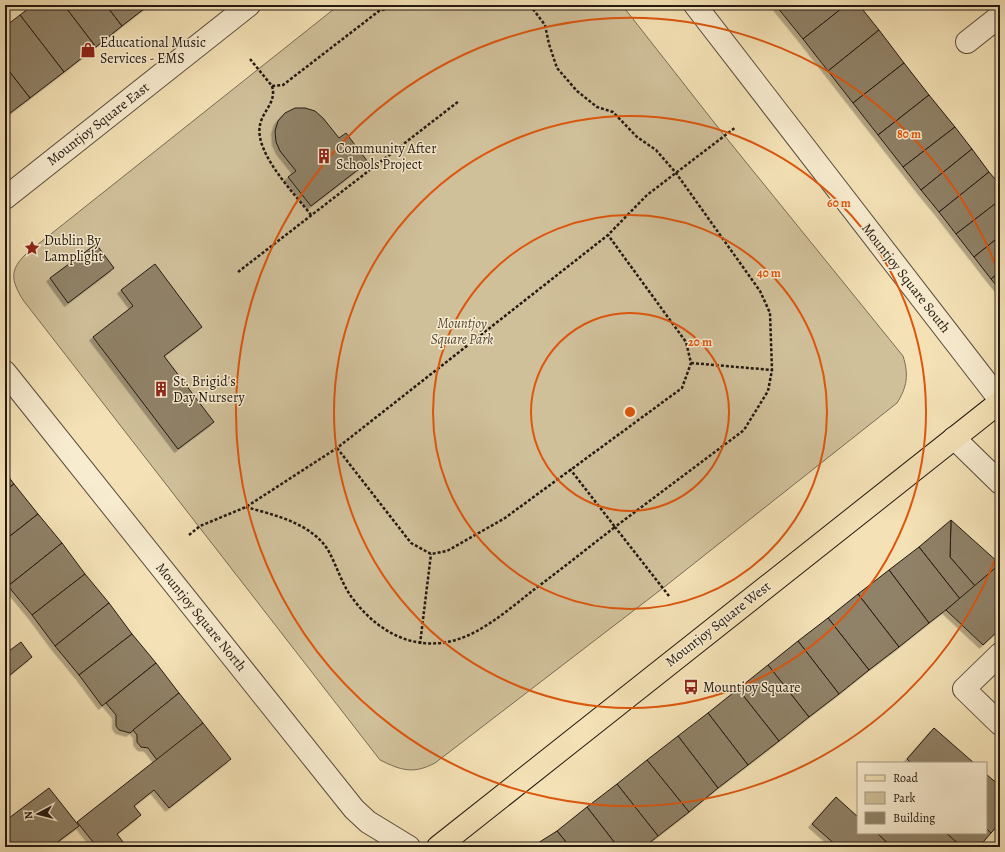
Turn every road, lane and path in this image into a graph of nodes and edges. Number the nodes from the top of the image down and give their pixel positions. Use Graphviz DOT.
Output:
graph roads {
  1 [pos="249,5"];
  2 [pos="399,5"];
  3 [pos="418,5"];
  4 [pos="431,5"];
  5 [pos="530,5"];
  6 [pos="694,5"];
  7 [pos="1000,16"];
  8 [pos="968,42"];
  9 [pos="250,59"];
  10 [pos="272,86"];
  11 [pos="459,101"];
  12 [pos="736,127"];
  13 [pos="676,173"];
  14 [pos="5,198"];
  15 [pos="311,215"];
  16 [pos="608,235"];
  17 [pos="238,272"];
  18 [pos="691,363"];
  19 [pos="772,370"];
  20 [pos="5,372"];
  21 [pos="1000,401"];
  22 [pos="954,438"];
  23 [pos="337,448"];
  24 [pos="570,469"];
  25 [pos="1000,483"];
  26 [pos="246,507"];
  27 [pos="615,527"];
  28 [pos="189,535"];
  29 [pos="431,554"];
  30 [pos="669,596"];
  31 [pos="420,644"];
  32 [pos="1000,654"];
  33 [pos="1000,724"];
  34 [pos="409,847"];
  35 [pos="438,847"];
  1 -- 14 [label="street, Mountjoy Square East"];
  2 -- 10 [label="path"];
  3 -- 4 [label="path"];
  5 -- 13 [label="path"];
  6 -- 21 [label="street, Mountjoy Square South"];
  7 -- 8 [label="street"];
  9 -- 10 [label="path"];
  10 -- 15 [label="path"];
  11 -- 15 [label="path"];
  12 -- 13 [label="path"];
  13 -- 16 [label="path"];
  13 -- 19 [label="path"];
  15 -- 17 [label="path"];
  16 -- 18 [label="path"];
  16 -- 23 [label="path"];
  18 -- 19 [label="path"];
  18 -- 24 [label="path"];
  19 -- 27 [label="path"];
  20 -- 34 [label="street, Mountjoy Square North"];
  21 -- 22 [label="main road, Mountjoy Square West"];
  22 -- 25 [label="street"];
  22 -- 35 [label="main road, Mountjoy Square West"];
  23 -- 26 [label="path"];
  23 -- 29 [label="path"];
  24 -- 27 [label="path"];
  24 -- 29 [label="path"];
  26 -- 28 [label="path"];
  26 -- 31 [label="path"];
  27 -- 30 [label="path"];
  27 -- 31 [label="path"];
  29 -- 31 [label="path"];
  32 -- 33 [label="street"];
}
